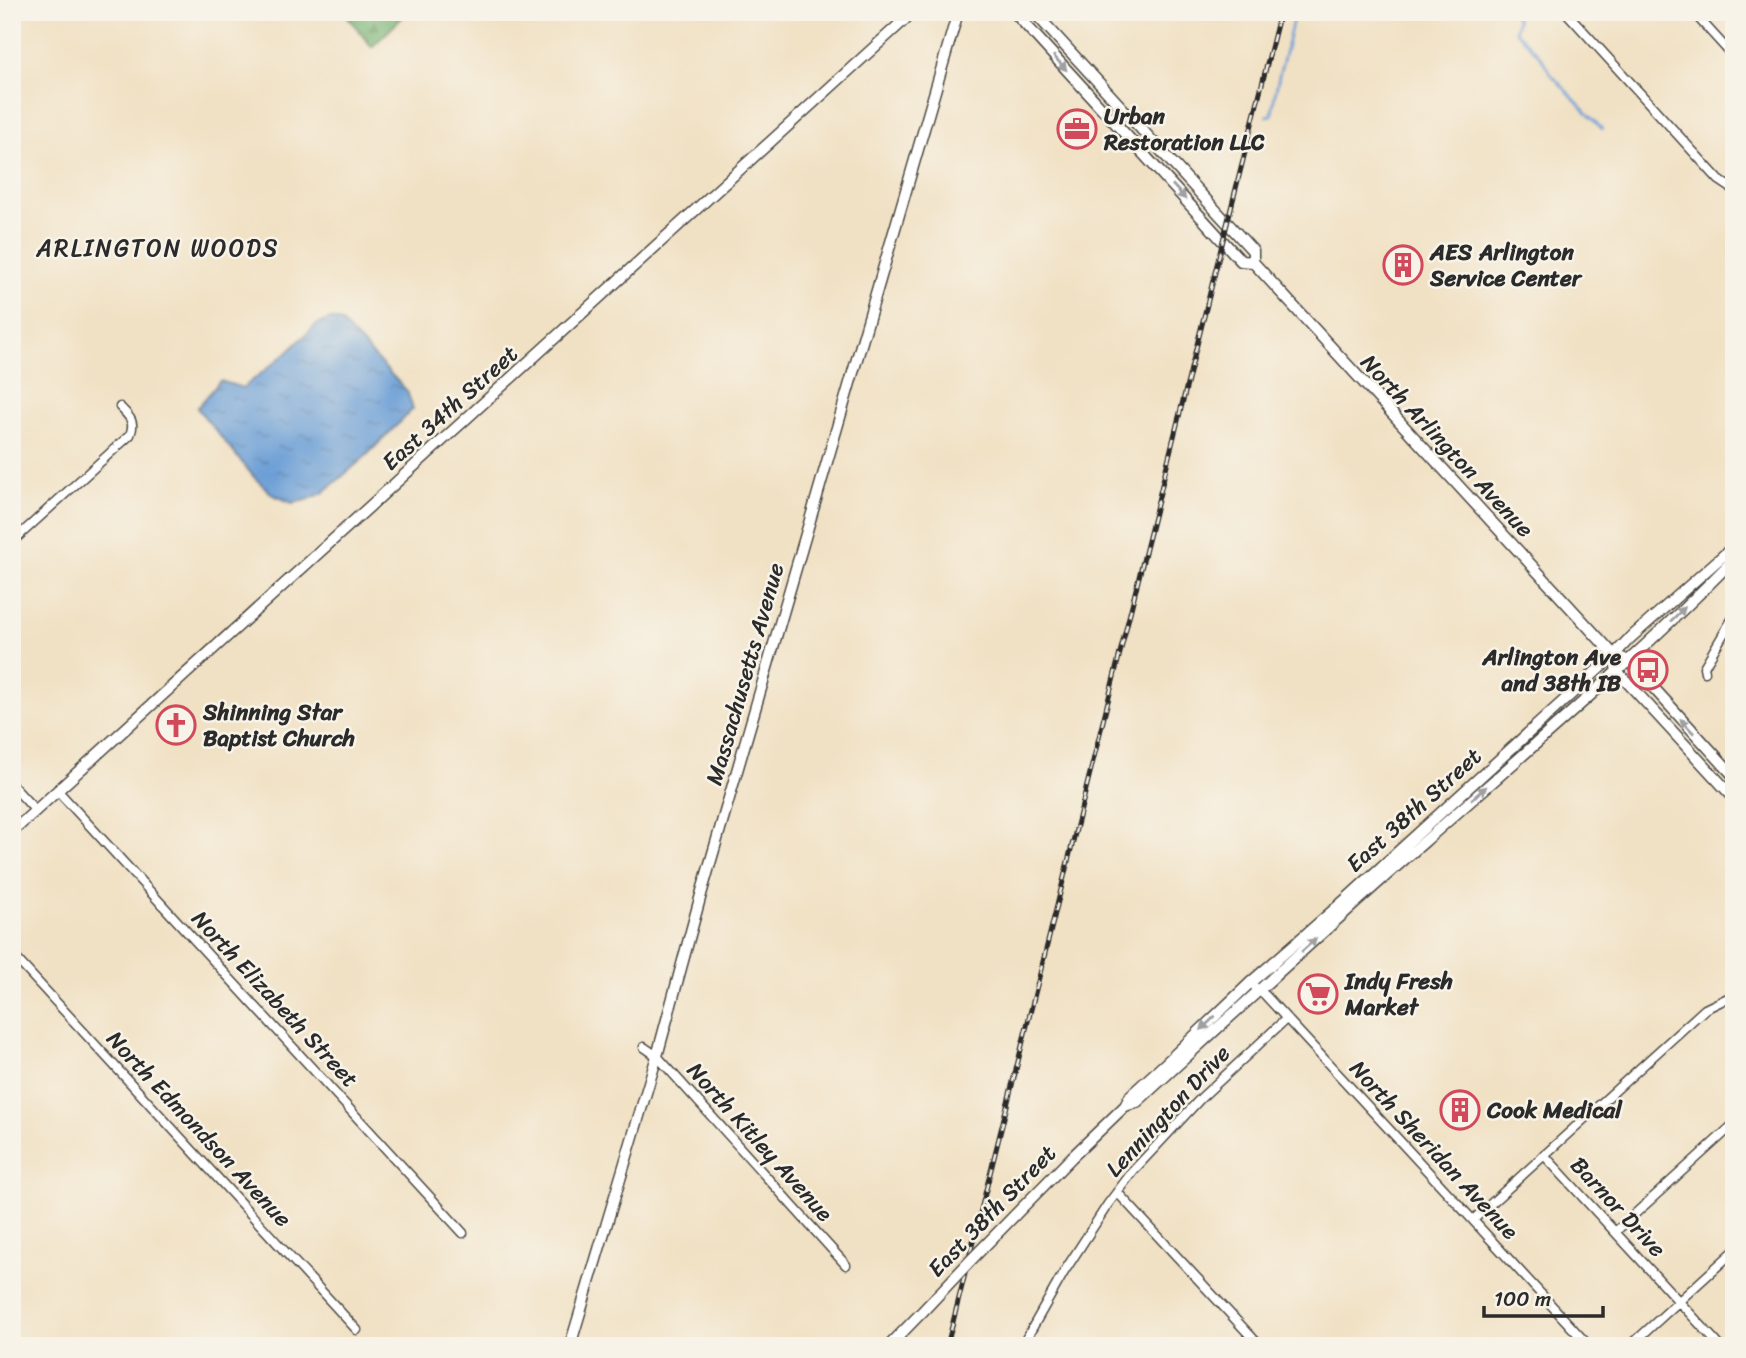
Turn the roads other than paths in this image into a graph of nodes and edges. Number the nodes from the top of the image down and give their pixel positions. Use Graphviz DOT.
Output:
graph roads {
  1 [pos="913,12"];
  2 [pos="958,12"];
  3 [pos="1014,12"];
  4 [pos="1034,12"];
  5 [pos="1566,12"];
  6 [pos="1693,12"];
  7 [pos="1734,57"];
  8 [pos="1734,190"];
  9 [pos="1253,262"];
  10 [pos="120,407"];
  11 [pos="12,542"];
  12 [pos="1734,546"];
  13 [pos="1734,559"];
  14 [pos="1734,616"];
  15 [pos="1614,655"];
  16 [pos="1629,661"];
  17 [pos="1617,671"];
  18 [pos="1705,671"];
  19 [pos="1734,776"];
  20 [pos="12,785"];
  21 [pos="58,791"];
  22 [pos="1734,798"];
  23 [pos="36,811"];
  24 [pos="12,832"];
  25 [pos="12,954"];
  26 [pos="1250,983"];
  27 [pos="1259,990"];
  28 [pos="1734,995"];
  29 [pos="1286,1019"];
  30 [pos="643,1047"];
  31 [pos="657,1056"];
  32 [pos="1125,1106"];
  33 [pos="1734,1124"];
  34 [pos="1544,1156"];
  35 [pos="1118,1192"];
  36 [pos="1473,1220"];
  37 [pos="1615,1232"];
  38 [pos="463,1233"];
  39 [pos="1734,1251"];
  40 [pos="846,1265"];
  41 [pos="1679,1301"];
  42 [pos="357,1330"];
  43 [pos="570,1346"];
  44 [pos="889,1346"];
  45 [pos="1022,1346"];
  46 [pos="1260,1346"];
  47 [pos="1589,1346"];
  48 [pos="1630,1346"];
  49 [pos="1720,1346"];
  1 -- 21 [label="main road, East 34th Street"];
  2 -- 31 [label="main road, Massachusetts Avenue"];
  3 -- 9 [label="main road, North Arlington Avenue, one-way"];
  4 -- 9 [label="main road, North Arlington Avenue"];
  5 -- 8 [label="street"];
  6 -- 7 [label="street"];
  9 -- 15 [label="main road, North Arlington Avenue"];
  10 -- 11 [label="street"];
  12 -- 15 [label="main road, East 38th Street"];
  16 -- 13 [label="main road, East 38th Street, one-way"];
  14 -- 18 [label="street"];
  15 -- 16 [label="main road, North Arlington Avenue"];
  15 -- 17 [label="main road"];
  15 -- 26 [label="main road, East 38th Street"];
  16 -- 17 [label="main road, East 38th Street"];
  19 -- 16 [label="main road, North Arlington Avenue, one-way"];
  17 -- 22 [label="main road"];
  27 -- 17 [label="main road, East 38th Street, one-way"];
  20 -- 23 [label="street"];
  21 -- 23 [label="main road, East 34th Street"];
  21 -- 38 [label="street, North Elizabeth Street"];
  23 -- 24 [label="main road, East 34th Street"];
  25 -- 42 [label="street, North Edmondson Avenue"];
  26 -- 27 [label="street, North Sheridan Avenue"];
  26 -- 32 [label="main road, East 38th Street, one-way"];
  27 -- 29 [label="street, North Sheridan Avenue"];
  27 -- 32 [label="main road, East 38th Street"];
  28 -- 34 [label="street"];
  29 -- 35 [label="street, Lennington Drive"];
  29 -- 36 [label="street, North Sheridan Avenue"];
  30 -- 31 [label="street, North Kitley Avenue"];
  31 -- 40 [label="street, North Kitley Avenue"];
  31 -- 43 [label="main road, Massachusetts Avenue"];
  32 -- 44 [label="main road, East 38th Street, bridge"];
  33 -- 37 [label="street"];
  34 -- 36 [label="street"];
  34 -- 37 [label="street, Barnor Drive"];
  35 -- 45 [label="street, Lennington Drive"];
  35 -- 46 [label="street"];
  36 -- 47 [label="street, North Sheridan Avenue"];
  37 -- 41 [label="street, Barnor Drive"];
  39 -- 41 [label="street"];
  41 -- 48 [label="street"];
  41 -- 49 [label="street, Barnor Drive"];
}
